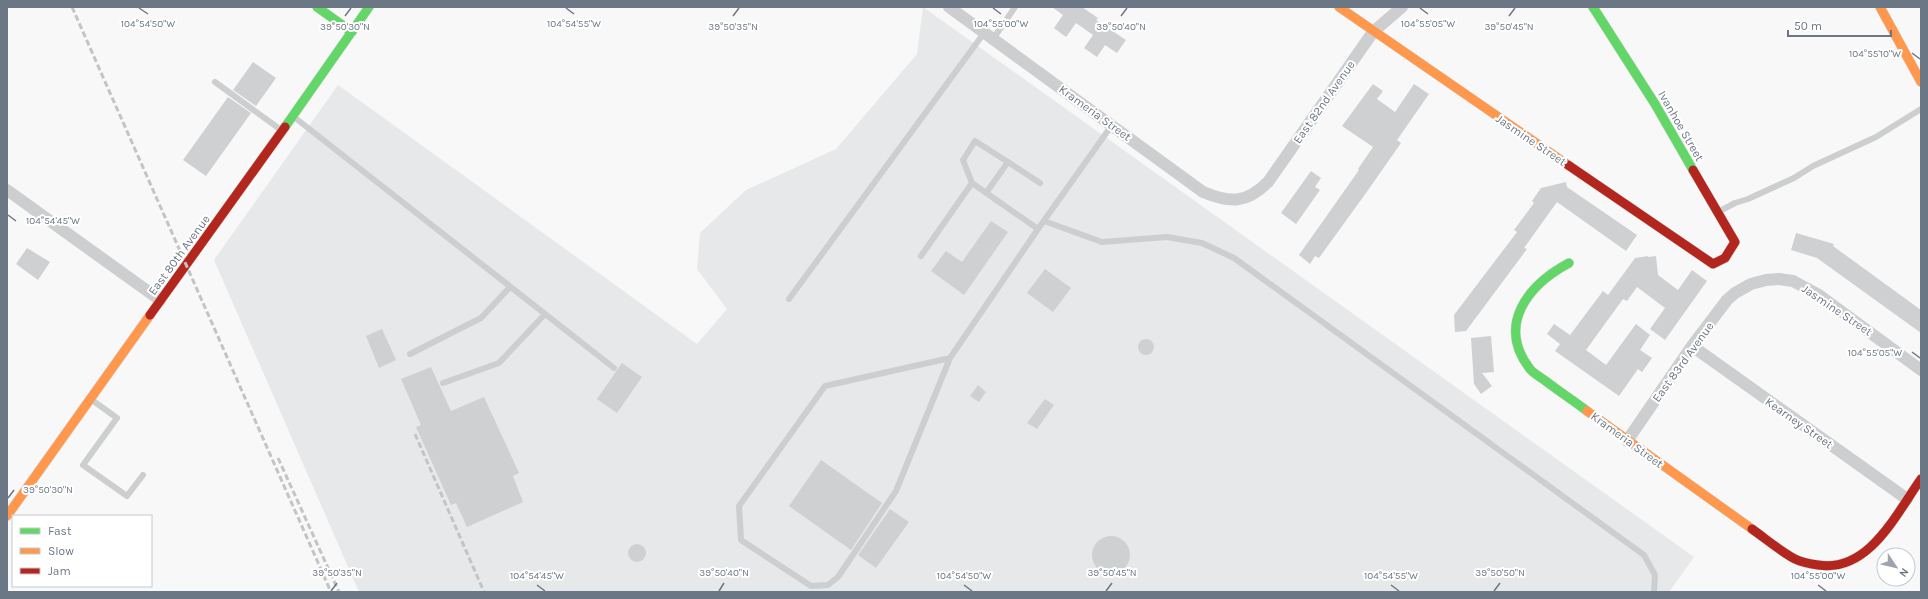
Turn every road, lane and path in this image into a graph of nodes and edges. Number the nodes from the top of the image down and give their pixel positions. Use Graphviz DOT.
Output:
graph roads {
  1 [pos="317,7"];
  2 [pos="369,7"];
  3 [pos="948,7"];
  4 [pos="1015,7"];
  5 [pos="1339,7"];
  6 [pos="1402,7"];
  7 [pos="1593,7"];
  8 [pos="1880,7"];
  9 [pos="352,32"];
  10 [pos="1373,32"];
  11 [pos="988,36"];
  12 [pos="215,82"];
  13 [pos="1921,82"];
  14 [pos="1921,109"];
  15 [pos="293,116"];
  16 [pos="1112,125"];
  17 [pos="283,130"];
  18 [pos="1008,162"];
  19 [pos="972,183"];
  20 [pos="1040,183"];
  21 [pos="7,190"];
  22 [pos="986,193"];
  23 [pos="1248,198"];
  24 [pos="1718,213"];
  25 [pos="1044,221"];
  26 [pos="1038,230"];
  27 [pos="921,256"];
  28 [pos="1725,258"];
  29 [pos="1569,262"];
  30 [pos="510,287"];
  31 [pos="1744,288"];
  32 [pos="789,299"];
  33 [pos="160,300"];
  34 [pos="545,314"];
  35 [pos="1692,346"];
  36 [pos="410,354"];
  37 [pos="950,358"];
  38 [pos="614,368"];
  39 [pos="1921,370"];
  40 [pos="443,383"];
  41 [pos="90,399"];
  42 [pos="1627,441"];
  43 [pos="143,475"];
  44 [pos="1921,479"];
  45 [pos="1907,499"];
  46 [pos="7,516"];
  47 [pos="1654,592"];
  1 -- 9 [label="street"];
  2 -- 9 [label="street, East 80th Avenue"];
  3 -- 11 [label="street, Krameria Street"];
  4 -- 11 [label="lane"];
  5 -- 10 [label="street, Jasmine Street"];
  6 -- 10 [label="street, East 82nd Avenue"];
  7 -- 24 [label="street, Ivanhoe Street"];
  8 -- 13 [label="street"];
  9 -- 15 [label="street, East 80th Avenue"];
  10 -- 23 [label="street, East 82nd Avenue"];
  10 -- 28 [label="street, Jasmine Street"];
  11 -- 16 [label="street, Krameria Street"];
  11 -- 32 [label="lane"];
  12 -- 17 [label="lane"];
  14 -- 24 [label="lane"];
  15 -- 17 [label="street, East 80th Avenue"];
  15 -- 30 [label="lane"];
  16 -- 23 [label="street, Krameria Street"];
  16 -- 25 [label="lane"];
  17 -- 33 [label="street, East 80th Avenue"];
  18 -- 19 [label="lane"];
  18 -- 20 [label="lane"];
  18 -- 22 [label="lane"];
  19 -- 22 [label="lane"];
  19 -- 27 [label="lane"];
  21 -- 33 [label="street"];
  22 -- 26 [label="lane"];
  24 -- 28 [label="street, Ivanhoe Street"];
  25 -- 26 [label="lane"];
  25 -- 47 [label="lane"];
  26 -- 37 [label="lane"];
  29 -- 42 [label="street, Krameria Street"];
  30 -- 34 [label="lane"];
  30 -- 36 [label="lane"];
  31 -- 35 [label="street, East 83rd Avenue"];
  31 -- 39 [label="street, Jasmine Street"];
  33 -- 41 [label="street, East 80th Avenue"];
  34 -- 38 [label="lane"];
  34 -- 40 [label="lane"];
  35 -- 42 [label="street, East 83rd Avenue"];
  35 -- 45 [label="street, Kearney Street"];
  37 -- 37 [label="lane"];
  41 -- 43 [label="lane"];
  41 -- 46 [label="street, East 80th Avenue"];
  42 -- 45 [label="street, Krameria Street"];
  44 -- 45 [label="street"];
}
